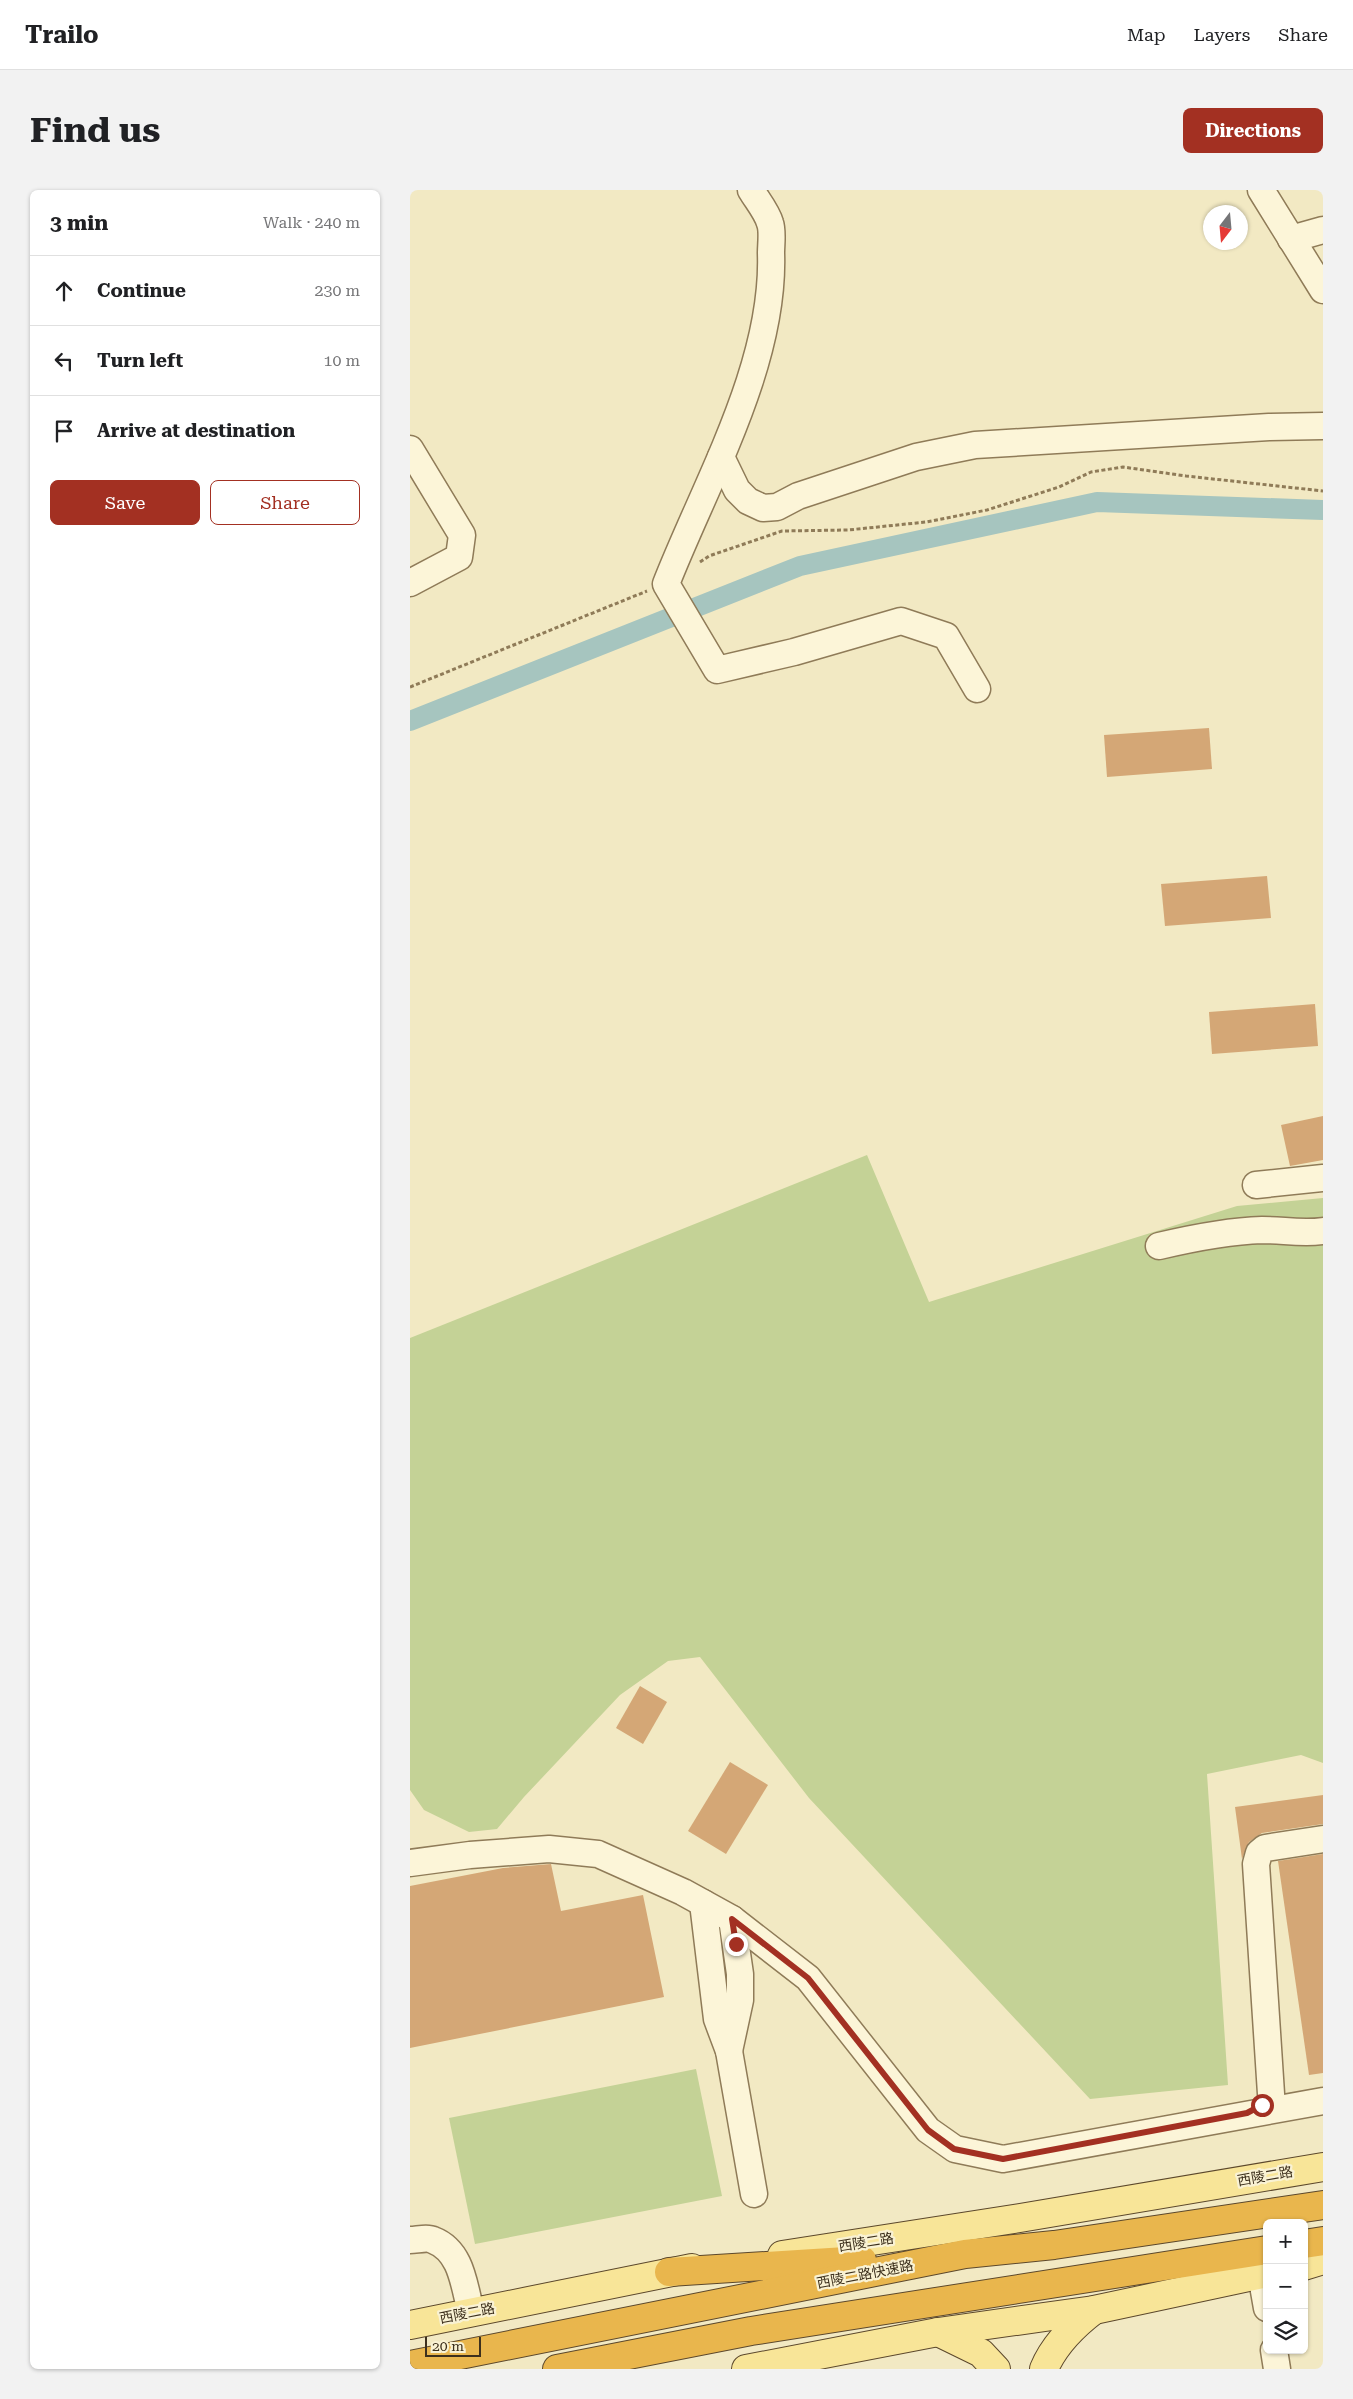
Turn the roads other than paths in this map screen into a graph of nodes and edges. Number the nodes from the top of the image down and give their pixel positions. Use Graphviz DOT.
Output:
graph roads {
  1 [pos="751,190"];
  2 [pos="1261,190"];
  3 [pos="1323,230"];
  4 [pos="1291,239"];
  5 [pos="1323,290"];
  6 [pos="1323,426"];
  7 [pos="410,448"];
  8 [pos="721,457"];
  9 [pos="410,584"];
  10 [pos="977,689"];
  11 [pos="1323,1178"];
  12 [pos="1256,1185"];
  13 [pos="1323,1231"];
  14 [pos="1159,1246"];
  15 [pos="1323,1839"];
  16 [pos="410,1863"];
  17 [pos="703,1902"];
  18 [pos="732,1919"];
  19 [pos="729,2051"];
  20 [pos="1265,2100"];
  21 [pos="1311,2103"];
  22 [pos="1323,2167"];
  23 [pos="1256,2178"];
  24 [pos="1323,2181"];
  25 [pos="754,2194"];
  26 [pos="1323,2205"];
  27 [pos="410,2240"];
  28 [pos="1323,2242"];
  29 [pos="1308,2244"];
  30 [pos="965,2254"];
  31 [pos="1323,2260"];
  32 [pos="1323,2264"];
  33 [pos="1308,2265"];
  34 [pos="1263,2266"];
  35 [pos="1308,2266"];
  36 [pos="1263,2267"];
  37 [pos="668,2272"];
  38 [pos="1094,2310"];
  39 [pos="471,2312"];
  40 [pos="410,2325"];
  41 [pos="938,2332"];
  42 [pos="1275,2354"];
  43 [pos="410,2365"];
  44 [pos="587,2365"];
  45 [pos="558,2369"];
  46 [pos="751,2369"];
  47 [pos="996,2369"];
  48 [pos="1044,2369"];
  49 [pos="1277,2369"];
  1 -- 8 [label="street"];
  2 -- 4 [label="street"];
  3 -- 4 [label="street"];
  4 -- 5 [label="street"];
  6 -- 8 [label="street"];
  7 -- 9 [label="street"];
  8 -- 10 [label="street"];
  11 -- 12 [label="street"];
  13 -- 14 [label="street"];
  15 -- 20 [label="street"];
  16 -- 17 [label="street"];
  17 -- 18 [label="street"];
  17 -- 19 [label="street"];
  18 -- 19 [label="street"];
  18 -- 20 [label="street"];
  19 -- 25 [label="street"];
  20 -- 21 [label="street"];
  22 -- 23 [label="main road, 西陵二路"];
  23 -- 24 [label="main road"];
  23 -- 37 [label="main road, 西陵二路"];
  26 -- 30 [label="highway, 西陵二路快速路"];
  27 -- 39 [label="street"];
  28 -- 29 [label="highway"];
  30 -- 37 [label="highway"];
  30 -- 43 [label="highway, 西陵二路快速路"];
  31 -- 33 [label="main road"];
  32 -- 35 [label="main road"];
  34 -- 44 [label="highway"];
  36 -- 38 [label="main road"];
  37 -- 39 [label="main road, 西陵二路"];
  38 -- 41 [label="main road"];
  38 -- 48 [label="main road"];
  39 -- 40 [label="main road, 西陵二路"];
  41 -- 46 [label="main road"];
  41 -- 47 [label="main road"];
  42 -- 49 [label="street"];
  44 -- 45 [label="highway"];
}
